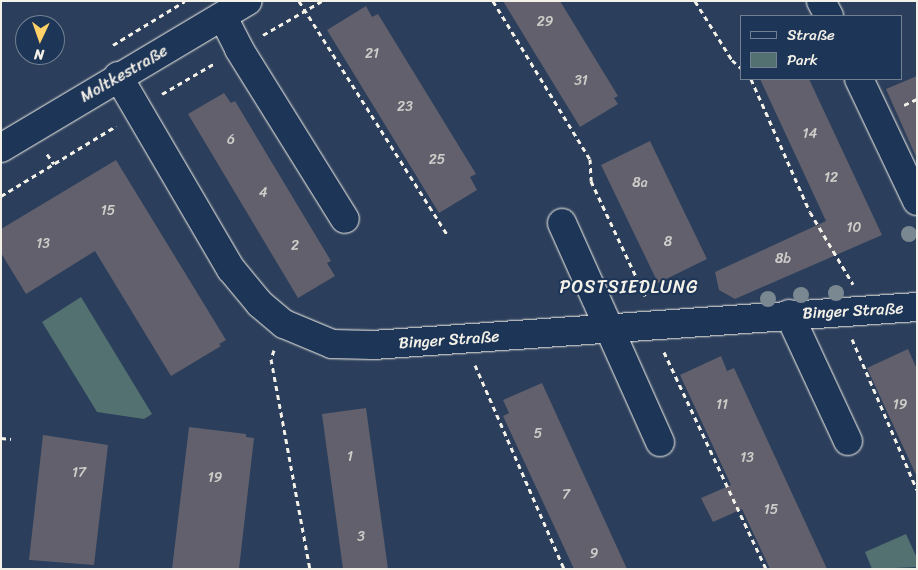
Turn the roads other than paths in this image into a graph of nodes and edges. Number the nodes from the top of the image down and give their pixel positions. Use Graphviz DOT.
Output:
graph roads {
  1 [pos="248,1"];
  2 [pos="821,1"];
  3 [pos="828,15"];
  4 [pos="223,17"];
  5 [pos="118,76"];
  6 [pos="859,80"];
  7 [pos="1,148"];
  8 [pos="917,201"];
  9 [pos="345,219"];
  10 [pos="562,223"];
  11 [pos="917,307"];
  12 [pos="789,314"];
  13 [pos="610,328"];
  14 [pos="848,441"];
  15 [pos="660,442"];
  1 -- 4 [label="street, Moltkestraße"];
  2 -- 3 [label="street"];
  4 -- 5 [label="street, Moltkestraße"];
  4 -- 9 [label="street"];
  5 -- 7 [label="street, Moltkestraße"];
  5 -- 13 [label="street, Binger Straße"];
  6 -- 8 [label="street"];
  10 -- 13 [label="street"];
  11 -- 12 [label="street, Binger Straße"];
  12 -- 13 [label="street, Binger Straße"];
  12 -- 14 [label="street"];
  13 -- 15 [label="street"];
}
